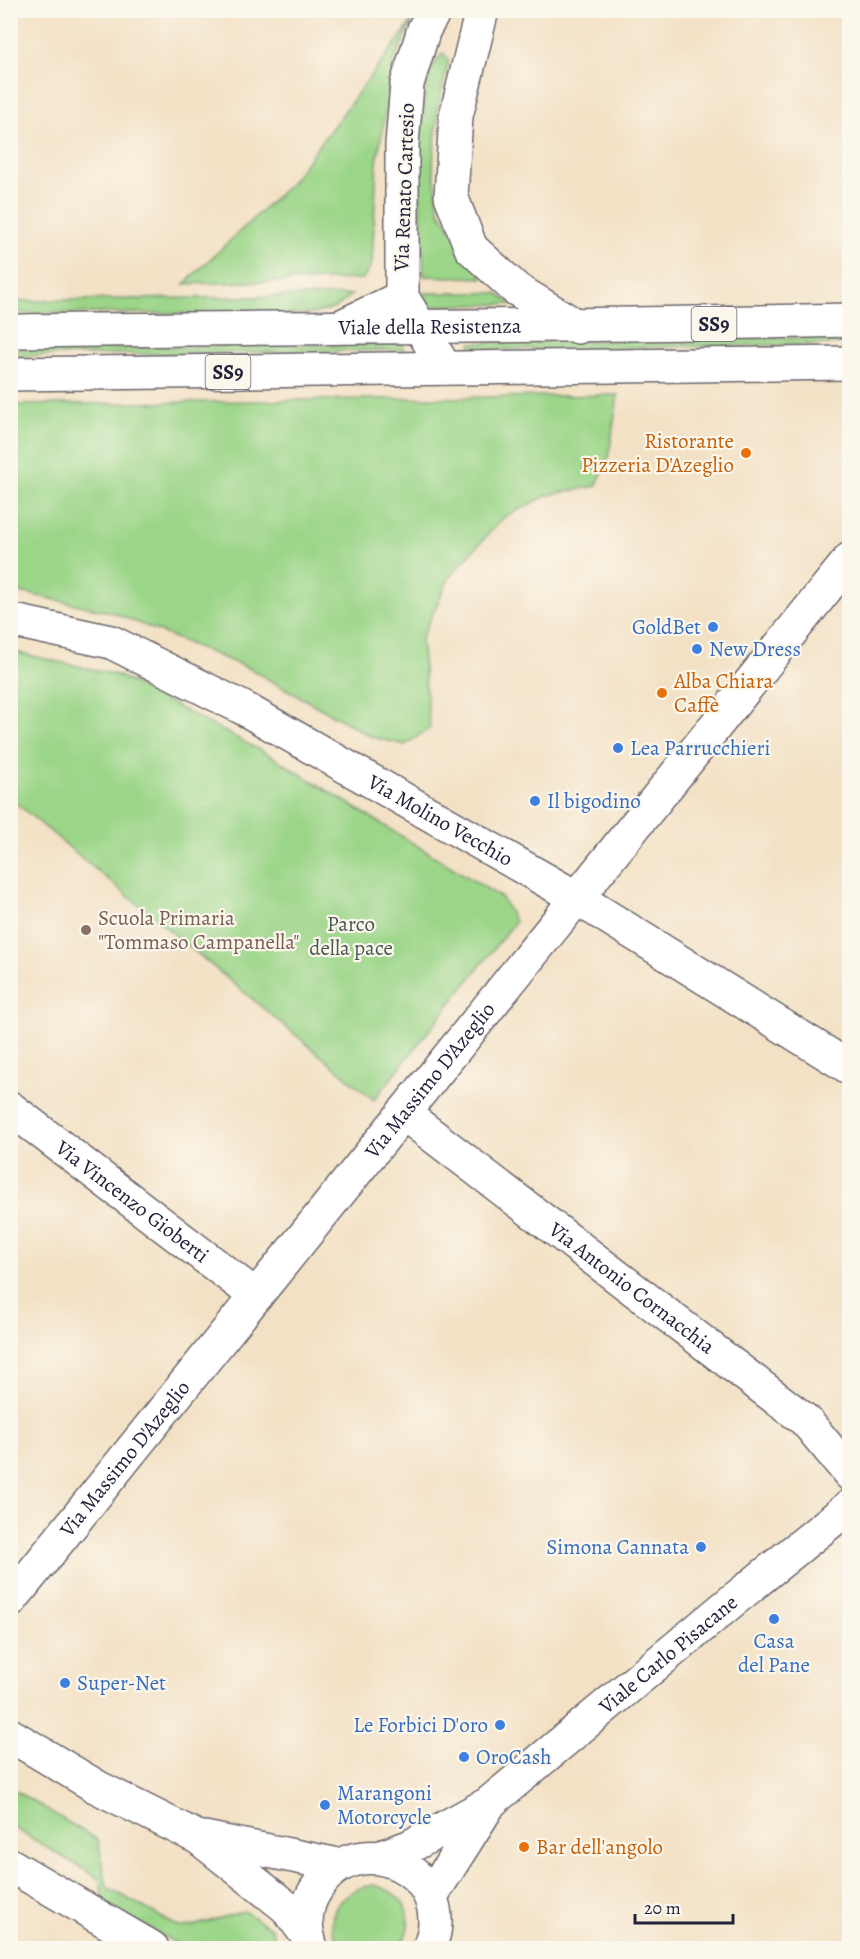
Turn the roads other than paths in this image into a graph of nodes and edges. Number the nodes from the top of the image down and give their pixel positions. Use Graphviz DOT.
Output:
graph roads {
  1 [pos="435,10"];
  2 [pos="482,10"];
  3 [pos="402,297"];
  4 [pos="849,320"];
  5 [pos="344,325"];
  6 [pos="419,327"];
  7 [pos="578,327"];
  8 [pos="10,331"];
  9 [pos="849,363"];
  10 [pos="445,368"];
  11 [pos="10,374"];
  12 [pos="849,559"];
  13 [pos="10,620"];
  14 [pos="577,898"];
  15 [pos="849,1068"];
  16 [pos="10,1108"];
  17 [pos="403,1113"];
  18 [pos="256,1296"];
  19 [pos="849,1474"];
  20 [pos="849,1506"];
  21 [pos="10,1601"];
  22 [pos="10,1735"];
  23 [pos="489,1804"];
  24 [pos="199,1838"];
  25 [pos="381,1857"];
  26 [pos="338,1865"];
  27 [pos="11,1868"];
  28 [pos="433,1906"];
  29 [pos="309,1942"];
  30 [pos="152,1948"];
  31 [pos="429,1948"];
  32 [pos="459,1948"];
  1 -- 3 [label="street, Via Renato Cartesio"];
  2 -- 7 [label="street"];
  3 -- 5 [label="street, Via Renato Cartesio"];
  3 -- 6 [label="street, Via Renato Cartesio"];
  4 -- 7 [label="street, Viale della Resistenza / SS9"];
  5 -- 6 [label="street, Viale della Resistenza / SS9"];
  5 -- 8 [label="street, Viale della Resistenza / SS9"];
  6 -- 7 [label="street, Viale della Resistenza / SS9"];
  6 -- 10 [label="street, Via Renato Cartesio"];
  9 -- 10 [label="street, Viale della Resistenza / SS9"];
  10 -- 11 [label="street, Viale della Resistenza / SS9"];
  12 -- 14 [label="street, Via Massimo D'Azeglio"];
  13 -- 14 [label="street, Via Molino Vecchio"];
  14 -- 15 [label="street, Via Molino Vecchio"];
  14 -- 17 [label="street, Via Massimo D'Azeglio"];
  16 -- 18 [label="street, Via Vincenzo Gioberti"];
  17 -- 18 [label="street, Via Massimo D'Azeglio"];
  17 -- 19 [label="street, Via Antonio Cornacchia"];
  18 -- 21 [label="street, Via Massimo D'Azeglio"];
  20 -- 23 [label="street, Viale Carlo Pisacane"];
  22 -- 24 [label="street"];
  23 -- 25 [label="street, Viale Carlo Pisacane"];
  23 -- 28 [label="street, Viale Carlo Pisacane"];
  24 -- 26 [label="street"];
  24 -- 29 [label="street"];
  25 -- 26 [label="street, Viale Carlo Pisacane"];
  25 -- 28 [label="street"];
  26 -- 29 [label="street"];
  27 -- 30 [label="street"];
  28 -- 31 [label="street"];
  28 -- 32 [label="street"];
}
